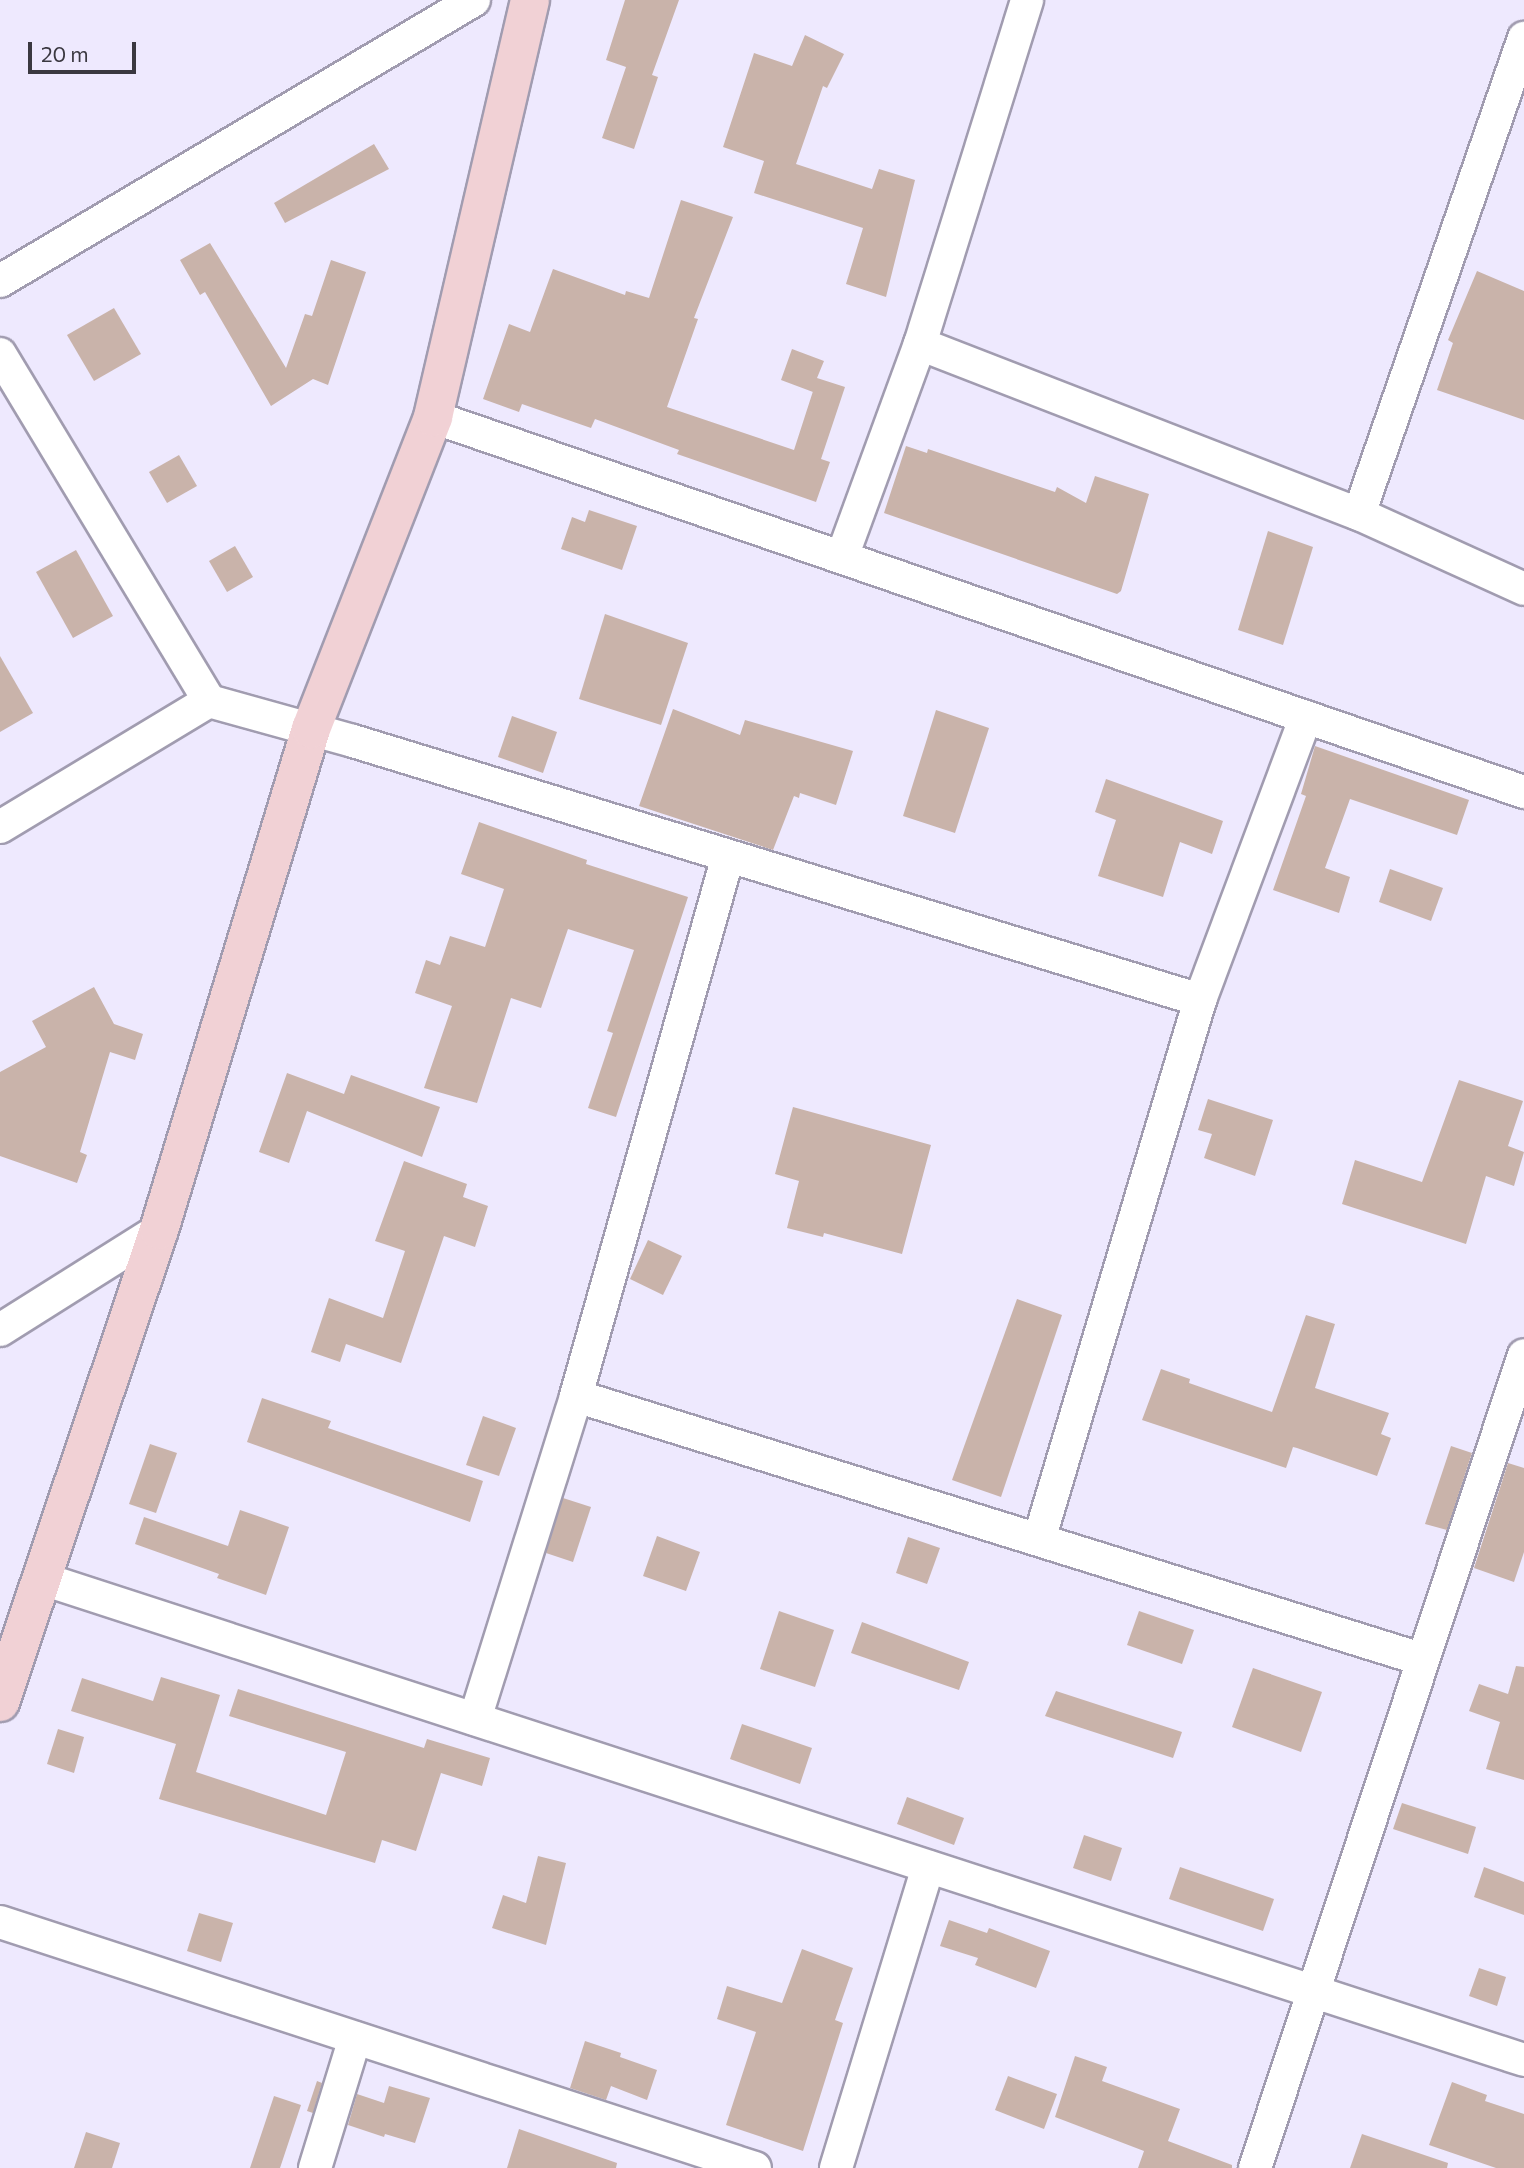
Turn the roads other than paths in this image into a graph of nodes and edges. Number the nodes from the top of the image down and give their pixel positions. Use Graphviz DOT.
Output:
graph roads {
  1 [pos="474,0"];
  2 [pos="530,0"];
  3 [pos="1027,0"];
  4 [pos="1524,38"];
  5 [pos="0,281"];
  6 [pos="920,344"];
  7 [pos="0,354"];
  8 [pos="433,417"];
  9 [pos="1359,514"];
  10 [pos="842,557"];
  11 [pos="1524,589"];
  12 [pos="209,701"];
  13 [pos="1306,717"];
  14 [pos="311,729"];
  15 [pos="1524,792"];
  16 [pos="0,827"];
  17 [pos="728,856"];
  18 [pos="1200,1000"];
  19 [pos="159,1230"];
  20 [pos="0,1330"];
  21 [pos="1524,1355"];
  22 [pos="576,1396"];
  23 [pos="1039,1540"];
  24 [pos="43,1579"];
  25 [pos="1421,1659"];
  26 [pos="0,1702"];
  27 [pos="475,1719"];
  28 [pos="929,1867"];
  29 [pos="0,1922"];
  30 [pos="1311,1991"];
  31 [pos="355,2038"];
  32 [pos="1524,2060"];
  33 [pos="315,2168"];
  34 [pos="755,2168"];
  35 [pos="836,2168"];
  36 [pos="1255,2168"];
  1 -- 5 [label="street"];
  2 -- 8 [label="street"];
  3 -- 6 [label="street"];
  4 -- 9 [label="street"];
  6 -- 9 [label="street"];
  6 -- 10 [label="street"];
  7 -- 12 [label="street"];
  8 -- 10 [label="street"];
  8 -- 14 [label="street"];
  9 -- 11 [label="street"];
  10 -- 13 [label="street"];
  12 -- 14 [label="street"];
  12 -- 16 [label="street"];
  13 -- 15 [label="street"];
  13 -- 18 [label="street"];
  14 -- 17 [label="street"];
  14 -- 19 [label="street"];
  17 -- 18 [label="street"];
  17 -- 22 [label="street"];
  18 -- 23 [label="street"];
  19 -- 20 [label="street"];
  19 -- 24 [label="street"];
  21 -- 25 [label="street"];
  22 -- 23 [label="street"];
  22 -- 27 [label="street"];
  23 -- 25 [label="street"];
  24 -- 26 [label="street"];
  24 -- 27 [label="street"];
  25 -- 30 [label="street"];
  27 -- 28 [label="street"];
  28 -- 30 [label="street"];
  28 -- 35 [label="street"];
  29 -- 31 [label="street"];
  30 -- 32 [label="street"];
  30 -- 36 [label="street"];
  31 -- 33 [label="street"];
  31 -- 34 [label="street"];
}
